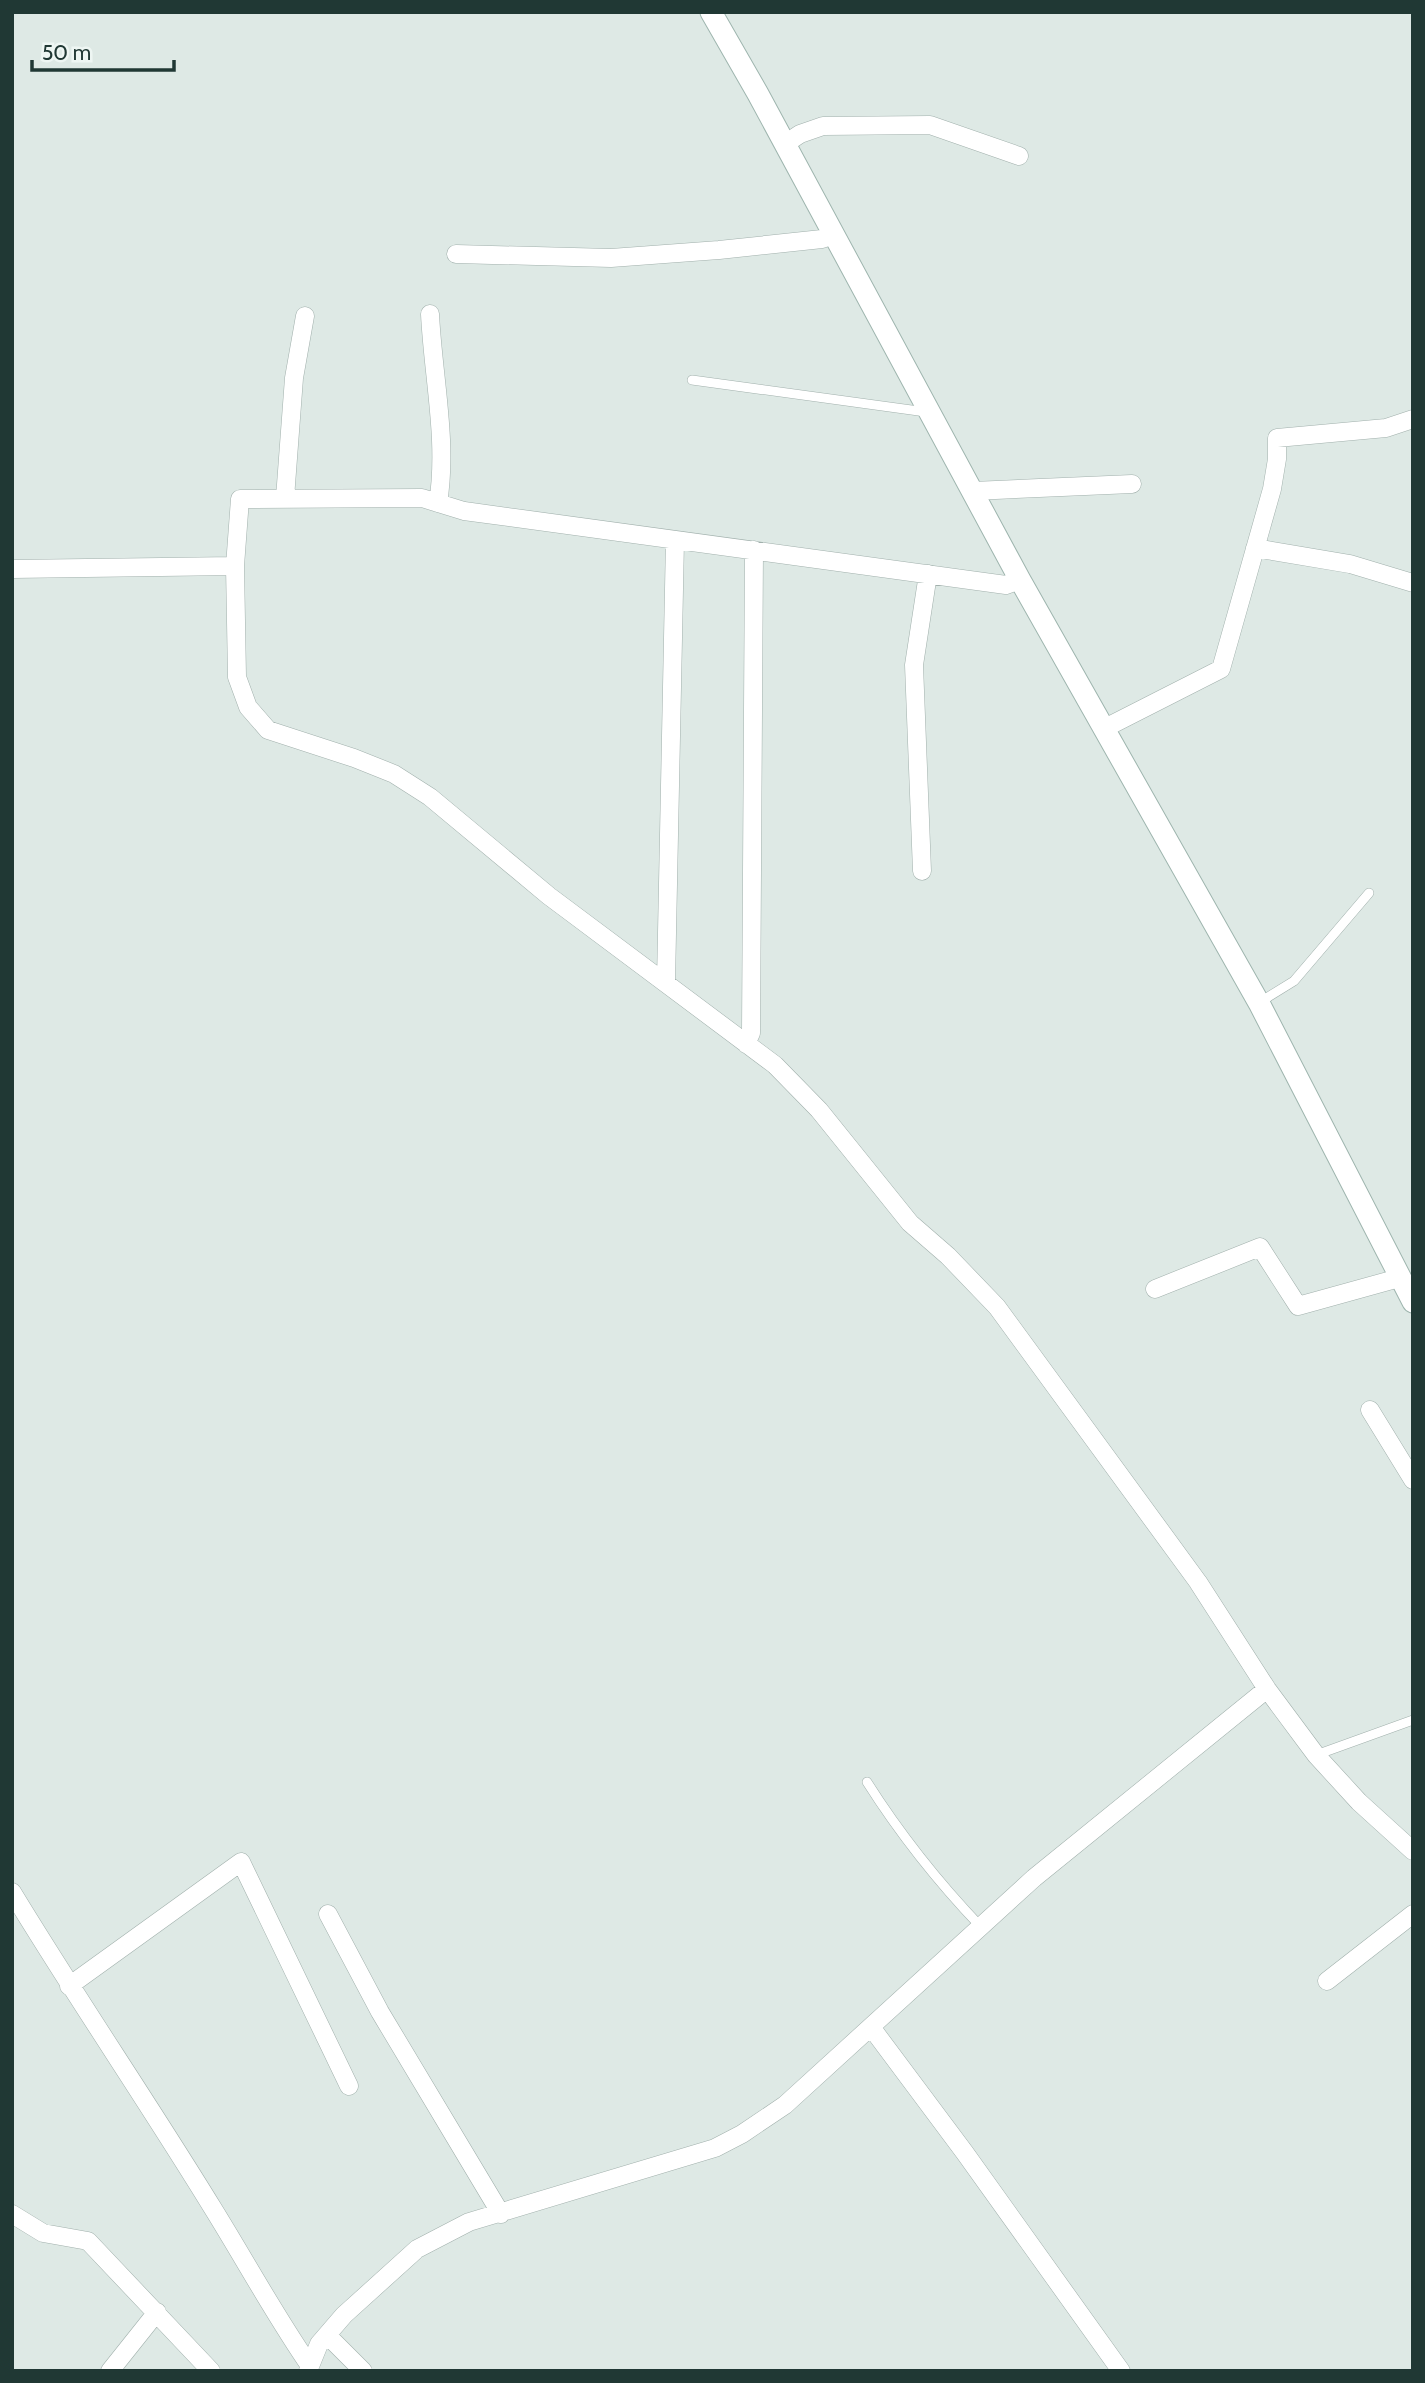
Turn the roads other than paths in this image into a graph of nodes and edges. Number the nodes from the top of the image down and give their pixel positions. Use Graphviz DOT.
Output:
graph roads {
  1 [pos="711,12"];
  2 [pos="785,145"];
  3 [pos="1019,156"];
  4 [pos="834,235"];
  5 [pos="456,254"];
  6 [pos="430,314"];
  7 [pos="305,316"];
  8 [pos="692,380"];
  9 [pos="931,413"];
  10 [pos="1413,419"];
  11 [pos="1132,484"];
  12 [pos="973,491"];
  13 [pos="285,498"];
  14 [pos="438,503"];
  15 [pos="675,540"];
  16 [pos="1255,548"];
  17 [pos="754,550"];
  18 [pos="235,566"];
  19 [pos="12,569"];
  20 [pos="928,574"];
  21 [pos="1020,580"];
  22 [pos="1413,583"];
  23 [pos="1103,729"];
  24 [pos="922,871"];
  25 [pos="1368,893"];
  26 [pos="666,982"];
  27 [pos="1259,1003"];
  28 [pos="746,1044"];
  29 [pos="1399,1278"];
  30 [pos="1155,1289"];
  31 [pos="1413,1302"];
  32 [pos="1370,1410"];
  33 [pos="1413,1480"];
  34 [pos="1267,1689"];
  35 [pos="1413,1720"];
  36 [pos="1316,1755"];
  37 [pos="867,1782"];
  38 [pos="1413,1851"];
  39 [pos="12,1892"];
  40 [pos="328,1914"];
  41 [pos="1413,1914"];
  42 [pos="981,1927"];
  43 [pos="1327,1981"];
  44 [pos="69,1986"];
  45 [pos="871,2026"];
  46 [pos="349,2086"];
  47 [pos="12,2214"];
  48 [pos="501,2214"];
  49 [pos="157,2312"];
  50 [pos="327,2335"];
  51 [pos="309,2368"];
  52 [pos="110,2371"];
  53 [pos="211,2371"];
  54 [pos="363,2371"];
  55 [pos="1121,2371"];
  1 -- 2 [label="street"];
  2 -- 3 [label="street"];
  2 -- 4 [label="street"];
  4 -- 5 [label="street"];
  4 -- 9 [label="street"];
  6 -- 14 [label="street"];
  7 -- 13 [label="street"];
  8 -- 9 [label="lane"];
  9 -- 12 [label="street"];
  10 -- 16 [label="street"];
  11 -- 12 [label="street"];
  12 -- 21 [label="street"];
  13 -- 14 [label="street"];
  13 -- 18 [label="street"];
  14 -- 15 [label="street"];
  15 -- 17 [label="street"];
  15 -- 26 [label="street"];
  16 -- 22 [label="street"];
  16 -- 23 [label="street"];
  17 -- 20 [label="street"];
  17 -- 28 [label="street"];
  18 -- 19 [label="street"];
  18 -- 26 [label="street"];
  20 -- 21 [label="street"];
  20 -- 24 [label="street"];
  21 -- 23 [label="street"];
  23 -- 27 [label="street"];
  25 -- 27 [label="lane"];
  26 -- 28 [label="street"];
  27 -- 29 [label="street"];
  28 -- 34 [label="street"];
  29 -- 30 [label="street"];
  29 -- 31 [label="street"];
  32 -- 33 [label="street"];
  34 -- 36 [label="street"];
  34 -- 42 [label="street"];
  35 -- 36 [label="lane"];
  36 -- 38 [label="street"];
  37 -- 42 [label="lane"];
  39 -- 44 [label="street"];
  40 -- 48 [label="street"];
  41 -- 43 [label="street"];
  42 -- 45 [label="street"];
  44 -- 46 [label="street"];
  44 -- 51 [label="street"];
  45 -- 48 [label="street"];
  45 -- 55 [label="street"];
  47 -- 49 [label="street"];
  48 -- 50 [label="street"];
  49 -- 52 [label="street"];
  49 -- 53 [label="street"];
  50 -- 51 [label="street"];
  50 -- 54 [label="street"];
}
